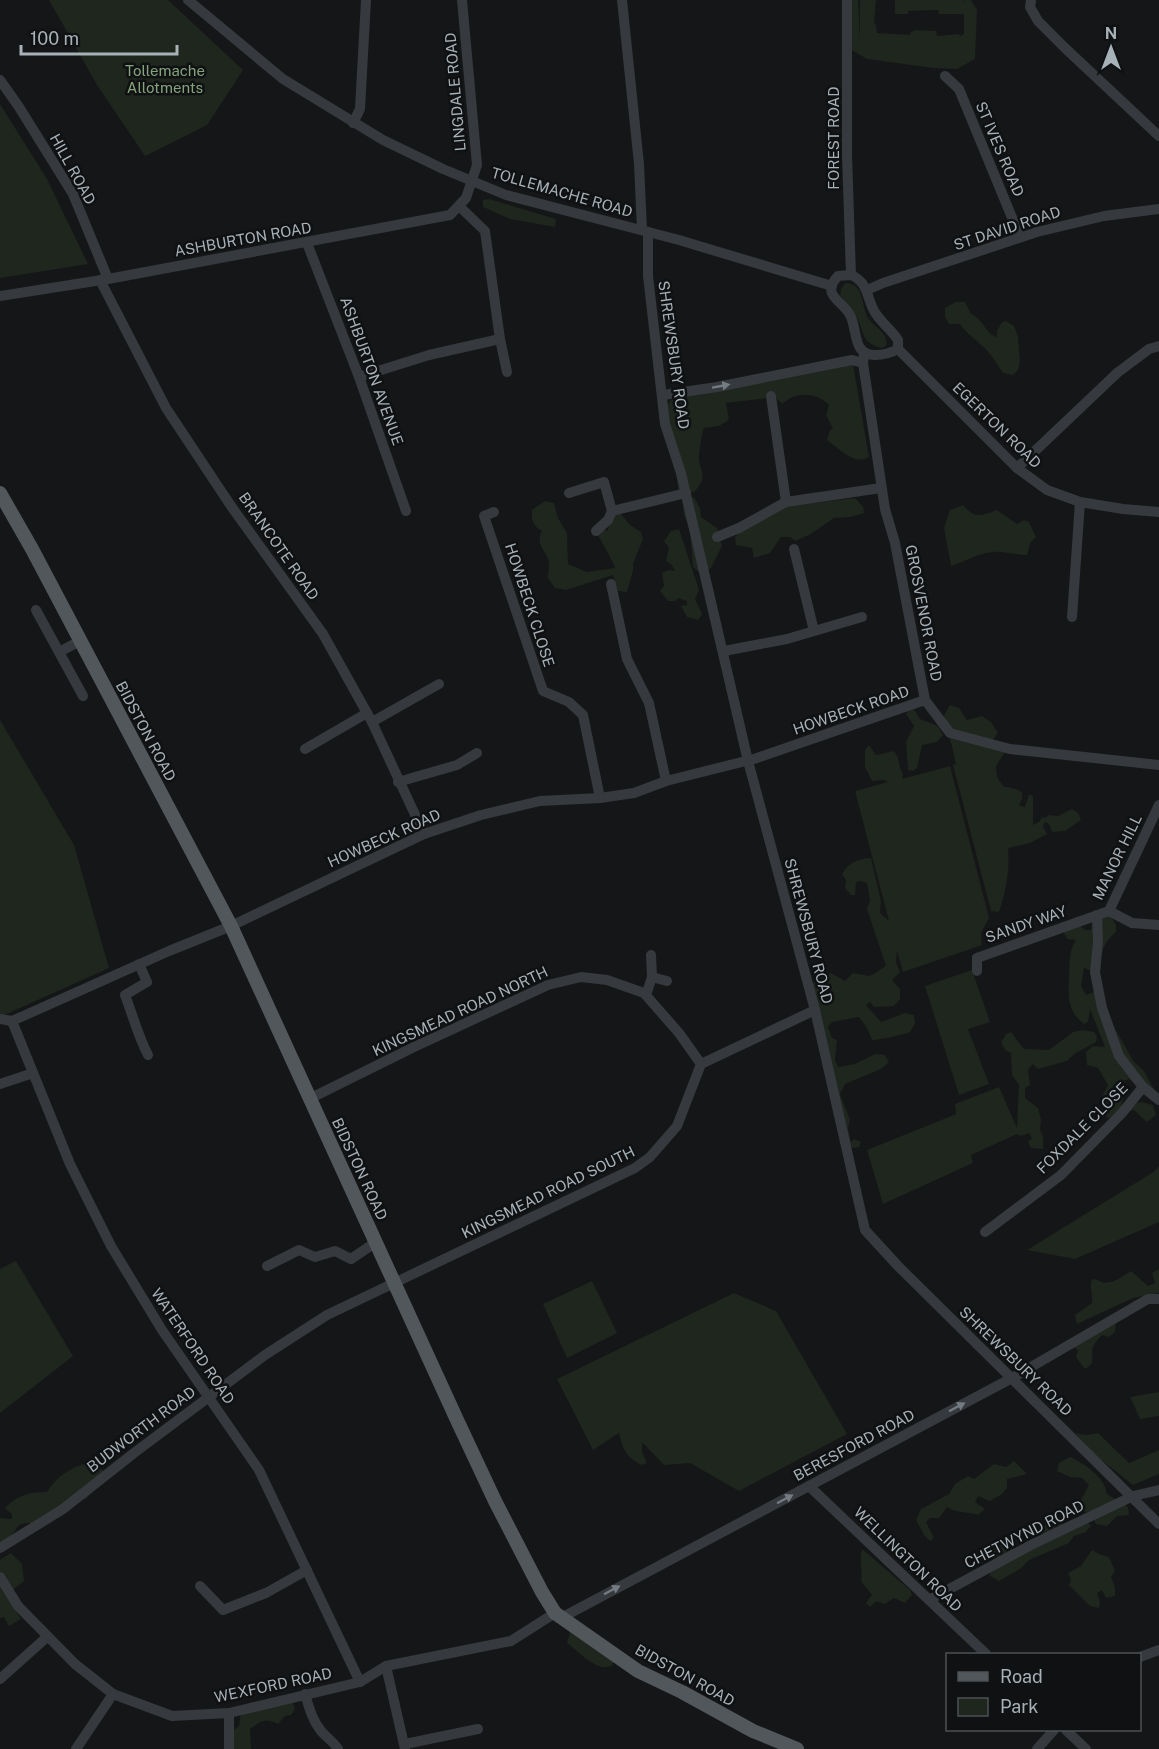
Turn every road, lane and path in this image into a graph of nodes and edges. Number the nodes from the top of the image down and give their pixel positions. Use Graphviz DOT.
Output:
graph roads {
  1 [pos="366,0"];
  2 [pos="462,0"];
  3 [pos="622,0"];
  4 [pos="847,0"];
  5 [pos="1030,0"];
  6 [pos="191,1"];
  7 [pos="945,76"];
  8 [pos="0,80"];
  9 [pos="353,123"];
  10 [pos="1159,136"];
  11 [pos="471,182"];
  12 [pos="460,207"];
  13 [pos="1159,209"];
  14 [pos="645,231"];
  15 [pos="1020,237"];
  16 [pos="308,243"];
  17 [pos="851,275"];
  18 [pos="104,280"];
  19 [pos="832,286"];
  20 [pos="867,290"];
  21 [pos="0,296"];
  22 [pos="500,339"];
  23 [pos="1159,345"];
  24 [pos="898,349"];
  25 [pos="863,358"];
  26 [pos="507,372"];
  27 [pos="359,377"];
  28 [pos="663,395"];
  29 [pos="771,396"];
  30 [pos="1017,468"];
  31 [pos="881,488"];
  32 [pos="686,493"];
  33 [pos="0,494"];
  34 [pos="569,494"];
  35 [pos="786,502"];
  36 [pos="1080,502"];
  37 [pos="406,511"];
  38 [pos="612,511"];
  39 [pos="494,512"];
  40 [pos="1159,512"];
  41 [pos="596,531"];
  42 [pos="717,537"];
  43 [pos="794,549"];
  44 [pos="610,584"];
  45 [pos="36,610"];
  46 [pos="862,617"];
  47 [pos="1072,617"];
  48 [pos="814,631"];
  49 [pos="80,641"];
  50 [pos="724,651"];
  51 [pos="59,652"];
  52 [pos="439,684"];
  53 [pos="83,696"];
  54 [pos="925,700"];
  55 [pos="370,718"];
  56 [pos="305,749"];
  57 [pos="477,753"];
  58 [pos="748,761"];
  59 [pos="1159,765"];
  60 [pos="666,781"];
  61 [pos="399,782"];
  62 [pos="600,798"];
  63 [pos="1159,805"];
  64 [pos="424,834"];
  65 [pos="1109,910"];
  66 [pos="1097,915"];
  67 [pos="231,926"];
  68 [pos="1159,926"];
  69 [pos="651,955"];
  70 [pos="140,964"];
  71 [pos="976,971"];
  72 [pos="652,977"];
  73 [pos="667,981"];
  74 [pos="646,995"];
  75 [pos="814,1010"];
  76 [pos="0,1019"];
  77 [pos="12,1022"];
  78 [pos="148,1055"];
  79 [pos="700,1064"];
  80 [pos="33,1073"];
  81 [pos="0,1084"];
  82 [pos="1143,1087"];
  83 [pos="309,1099"];
  84 [pos="1159,1100"];
  85 [pos="985,1232"];
  86 [pos="376,1242"];
  87 [pos="267,1266"];
  88 [pos="395,1283"];
  89 [pos="1159,1299"];
  90 [pos="1012,1378"];
  91 [pos="209,1397"];
  92 [pos="809,1486"];
  93 [pos="1159,1490"];
  94 [pos="1133,1496"];
  95 [pos="1159,1524"];
  96 [pos="0,1548"];
  97 [pos="307,1570"];
  98 [pos="0,1577"];
  99 [pos="200,1586"];
  100 [pos="929,1600"];
  101 [pos="558,1615"];
  102 [pos="48,1637"];
  103 [pos="1159,1650"];
  104 [pos="985,1653"];
  105 [pos="1141,1657"];
  106 [pos="386,1666"];
  107 [pos="0,1679"];
  108 [pos="360,1682"];
  109 [pos="113,1694"];
  110 [pos="305,1694"];
  111 [pos="229,1713"];
  112 [pos="478,1729"];
  113 [pos="1053,1731"];
  114 [pos="1067,1731"];
  115 [pos="405,1746"];
  116 [pos="76,1749"];
  117 [pos="229,1749"];
  118 [pos="338,1749"];
  119 [pos="797,1749"];
  120 [pos="1037,1749"];
  121 [pos="1086,1749"];
  1 -- 9 [label="street"];
  2 -- 11 [label="street, LINGDALE ROAD"];
  3 -- 14 [label="street, SHREWSBURY ROAD"];
  4 -- 17 [label="street, FOREST ROAD"];
  5 -- 10 [label="street"];
  6 -- 9 [label="street, TOLLEMACHE ROAD"];
  7 -- 15 [label="street, ST IVES ROAD"];
  8 -- 18 [label="street, HILL ROAD"];
  9 -- 11 [label="street, TOLLEMACHE ROAD"];
  11 -- 12 [label="street"];
  11 -- 14 [label="street, TOLLEMACHE ROAD"];
  12 -- 16 [label="street, ASHBURTON ROAD"];
  12 -- 22 [label="street"];
  13 -- 15 [label="street, ST DAVID ROAD"];
  14 -- 19 [label="street, TOLLEMACHE ROAD"];
  14 -- 28 [label="street, SHREWSBURY ROAD"];
  15 -- 20 [label="street, ST DAVID ROAD"];
  16 -- 18 [label="street, ASHBURTON ROAD"];
  16 -- 27 [label="street, ASHBURTON AVENUE"];
  17 -- 19 [label="street"];
  17 -- 20 [label="street"];
  18 -- 21 [label="street, ASHBURTON ROAD"];
  18 -- 55 [label="street, BRANCOTE ROAD"];
  19 -- 25 [label="street, GROSVENOR ROAD"];
  20 -- 24 [label="street, EGERTON ROAD"];
  22 -- 26 [label="street"];
  22 -- 27 [label="street"];
  23 -- 30 [label="street"];
  24 -- 25 [label="street"];
  24 -- 30 [label="street, EGERTON ROAD"];
  28 -- 25 [label="street, one-way"];
  25 -- 31 [label="street, GROSVENOR ROAD"];
  27 -- 37 [label="street, ASHBURTON AVENUE"];
  28 -- 32 [label="street, SHREWSBURY ROAD"];
  29 -- 35 [label="street"];
  30 -- 36 [label="street, EGERTON ROAD"];
  31 -- 35 [label="street"];
  31 -- 54 [label="street, GROSVENOR ROAD"];
  32 -- 38 [label="street"];
  32 -- 50 [label="street, SHREWSBURY ROAD"];
  33 -- 49 [label="main road, BIDSTON ROAD"];
  34 -- 38 [label="street"];
  35 -- 42 [label="street"];
  36 -- 40 [label="street, EGERTON ROAD"];
  36 -- 47 [label="street"];
  38 -- 41 [label="street"];
  39 -- 62 [label="street, HOWBECK CLOSE"];
  43 -- 48 [label="street"];
  44 -- 60 [label="street"];
  45 -- 51 [label="street"];
  46 -- 48 [label="street"];
  48 -- 50 [label="street"];
  49 -- 51 [label="street"];
  49 -- 67 [label="main road, BIDSTON ROAD"];
  50 -- 58 [label="street, SHREWSBURY ROAD"];
  51 -- 53 [label="street"];
  52 -- 55 [label="street"];
  54 -- 58 [label="street, HOWBECK ROAD"];
  54 -- 59 [label="street, GROSVENOR ROAD"];
  55 -- 56 [label="street"];
  55 -- 61 [label="street, BRANCOTE ROAD"];
  57 -- 61 [label="street"];
  58 -- 60 [label="street, HOWBECK ROAD"];
  58 -- 75 [label="street, SHREWSBURY ROAD"];
  60 -- 62 [label="street, HOWBECK ROAD"];
  61 -- 64 [label="street, BRANCOTE ROAD"];
  62 -- 64 [label="street, HOWBECK ROAD"];
  63 -- 65 [label="street, MANOR HILL"];
  64 -- 67 [label="street, HOWBECK ROAD"];
  65 -- 66 [label="street, MANOR HILL"];
  65 -- 68 [label="street"];
  66 -- 71 [label="street, SANDY WAY"];
  66 -- 82 [label="street"];
  67 -- 70 [label="street, HOWBECK ROAD"];
  67 -- 83 [label="main road, BIDSTON ROAD"];
  69 -- 72 [label="street"];
  70 -- 77 [label="street, HOWBECK ROAD"];
  70 -- 78 [label="street"];
  72 -- 73 [label="street"];
  72 -- 74 [label="street"];
  74 -- 79 [label="street, KINGSMEAD ROAD NORTH"];
  74 -- 83 [label="street, KINGSMEAD ROAD NORTH"];
  75 -- 79 [label="street"];
  75 -- 90 [label="street, SHREWSBURY ROAD"];
  76 -- 77 [label="street"];
  77 -- 80 [label="street, WATERFORD ROAD"];
  79 -- 88 [label="street, KINGSMEAD ROAD SOUTH"];
  80 -- 81 [label="street"];
  80 -- 91 [label="street, WATERFORD ROAD"];
  82 -- 84 [label="street"];
  82 -- 85 [label="street, FOXDALE CLOSE"];
  83 -- 86 [label="main road, BIDSTON ROAD"];
  86 -- 87 [label="street"];
  86 -- 88 [label="main road, BIDSTON ROAD"];
  88 -- 91 [label="street, BUDWORTH ROAD"];
  88 -- 101 [label="main road, BIDSTON ROAD"];
  89 -- 90 [label="street, BERESFORD ROAD"];
  92 -- 90 [label="street, BERESFORD ROAD, one-way"];
  90 -- 94 [label="street, SHREWSBURY ROAD"];
  91 -- 96 [label="street, BUDWORTH ROAD"];
  91 -- 97 [label="street, WATERFORD ROAD"];
  92 -- 100 [label="street, WELLINGTON ROAD"];
  101 -- 92 [label="street, BERESFORD ROAD, one-way"];
  93 -- 94 [label="street, CHETWYND ROAD"];
  94 -- 95 [label="street, SHREWSBURY ROAD"];
  94 -- 100 [label="street, CHETWYND ROAD"];
  97 -- 99 [label="street"];
  97 -- 108 [label="street, WATERFORD ROAD"];
  98 -- 102 [label="street, WEXFORD ROAD"];
  100 -- 104 [label="street, WELLINGTON ROAD"];
  101 -- 106 [label="street, WEXFORD ROAD"];
  101 -- 119 [label="main road, BIDSTON ROAD"];
  102 -- 107 [label="street"];
  102 -- 109 [label="street, WEXFORD ROAD"];
  103 -- 105 [label="street"];
  106 -- 108 [label="street, WEXFORD ROAD"];
  106 -- 115 [label="street"];
  108 -- 110 [label="street, WEXFORD ROAD"];
  109 -- 111 [label="street, WEXFORD ROAD"];
  109 -- 116 [label="street"];
  110 -- 111 [label="street, WEXFORD ROAD"];
  110 -- 118 [label="street"];
  111 -- 117 [label="street"];
  112 -- 115 [label="street"];
  113 -- 120 [label="street"];
  114 -- 121 [label="street"];
}
